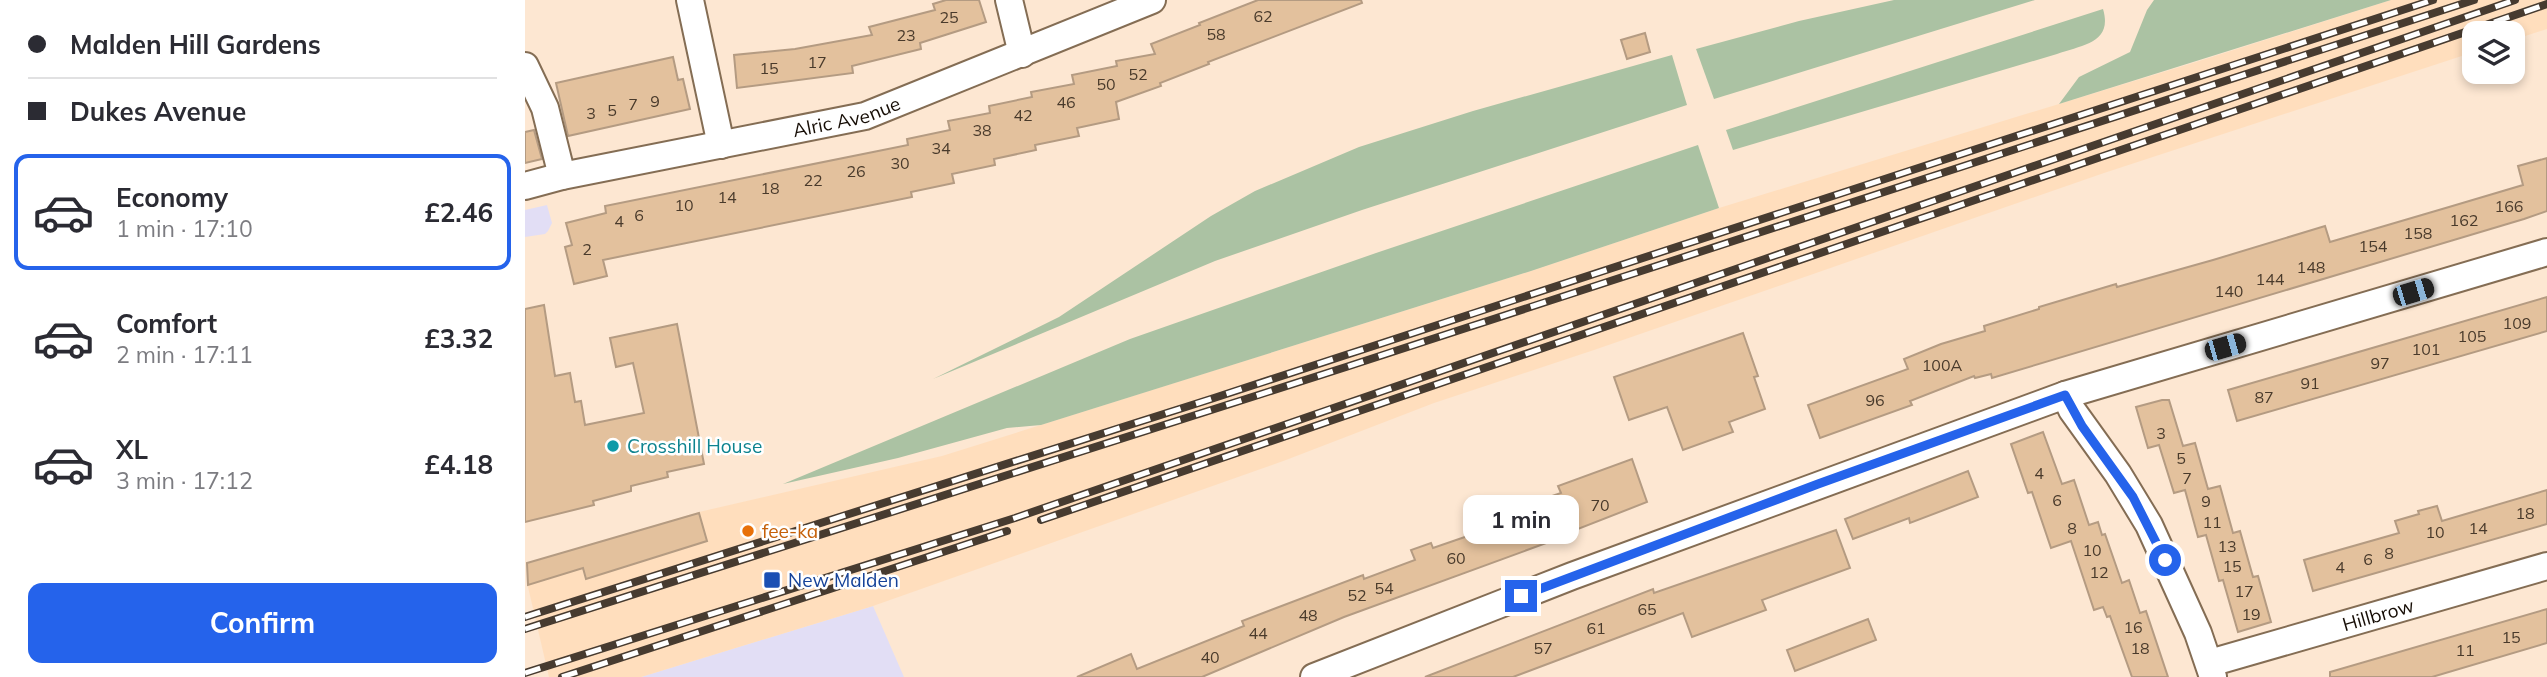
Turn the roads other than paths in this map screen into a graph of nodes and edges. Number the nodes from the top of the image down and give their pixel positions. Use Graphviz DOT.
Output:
graph roads {
  1 [pos="690,0"];
  2 [pos="1009,0"];
  3 [pos="1152,0"];
  4 [pos="1022,54"];
  5 [pos="525,66"];
  6 [pos="721,145"];
  7 [pos="562,176"];
  8 [pos="525,186"];
  9 [pos="2547,252"];
  10 [pos="2065,395"];
  11 [pos="2547,566"];
  12 [pos="2211,670"];
  13 [pos="1314,677"];
  1 -- 6 [label="street"];
  2 -- 4 [label="street"];
  3 -- 4 [label="street, Alric Avenue"];
  4 -- 6 [label="street, Alric Avenue"];
  5 -- 7 [label="street"];
  6 -- 7 [label="street, Alric Avenue"];
  7 -- 8 [label="street, Alric Avenue"];
  9 -- 10 [label="street"];
  10 -- 12 [label="street"];
  10 -- 13 [label="street"];
  11 -- 12 [label="street, Hillbrow"];
}
